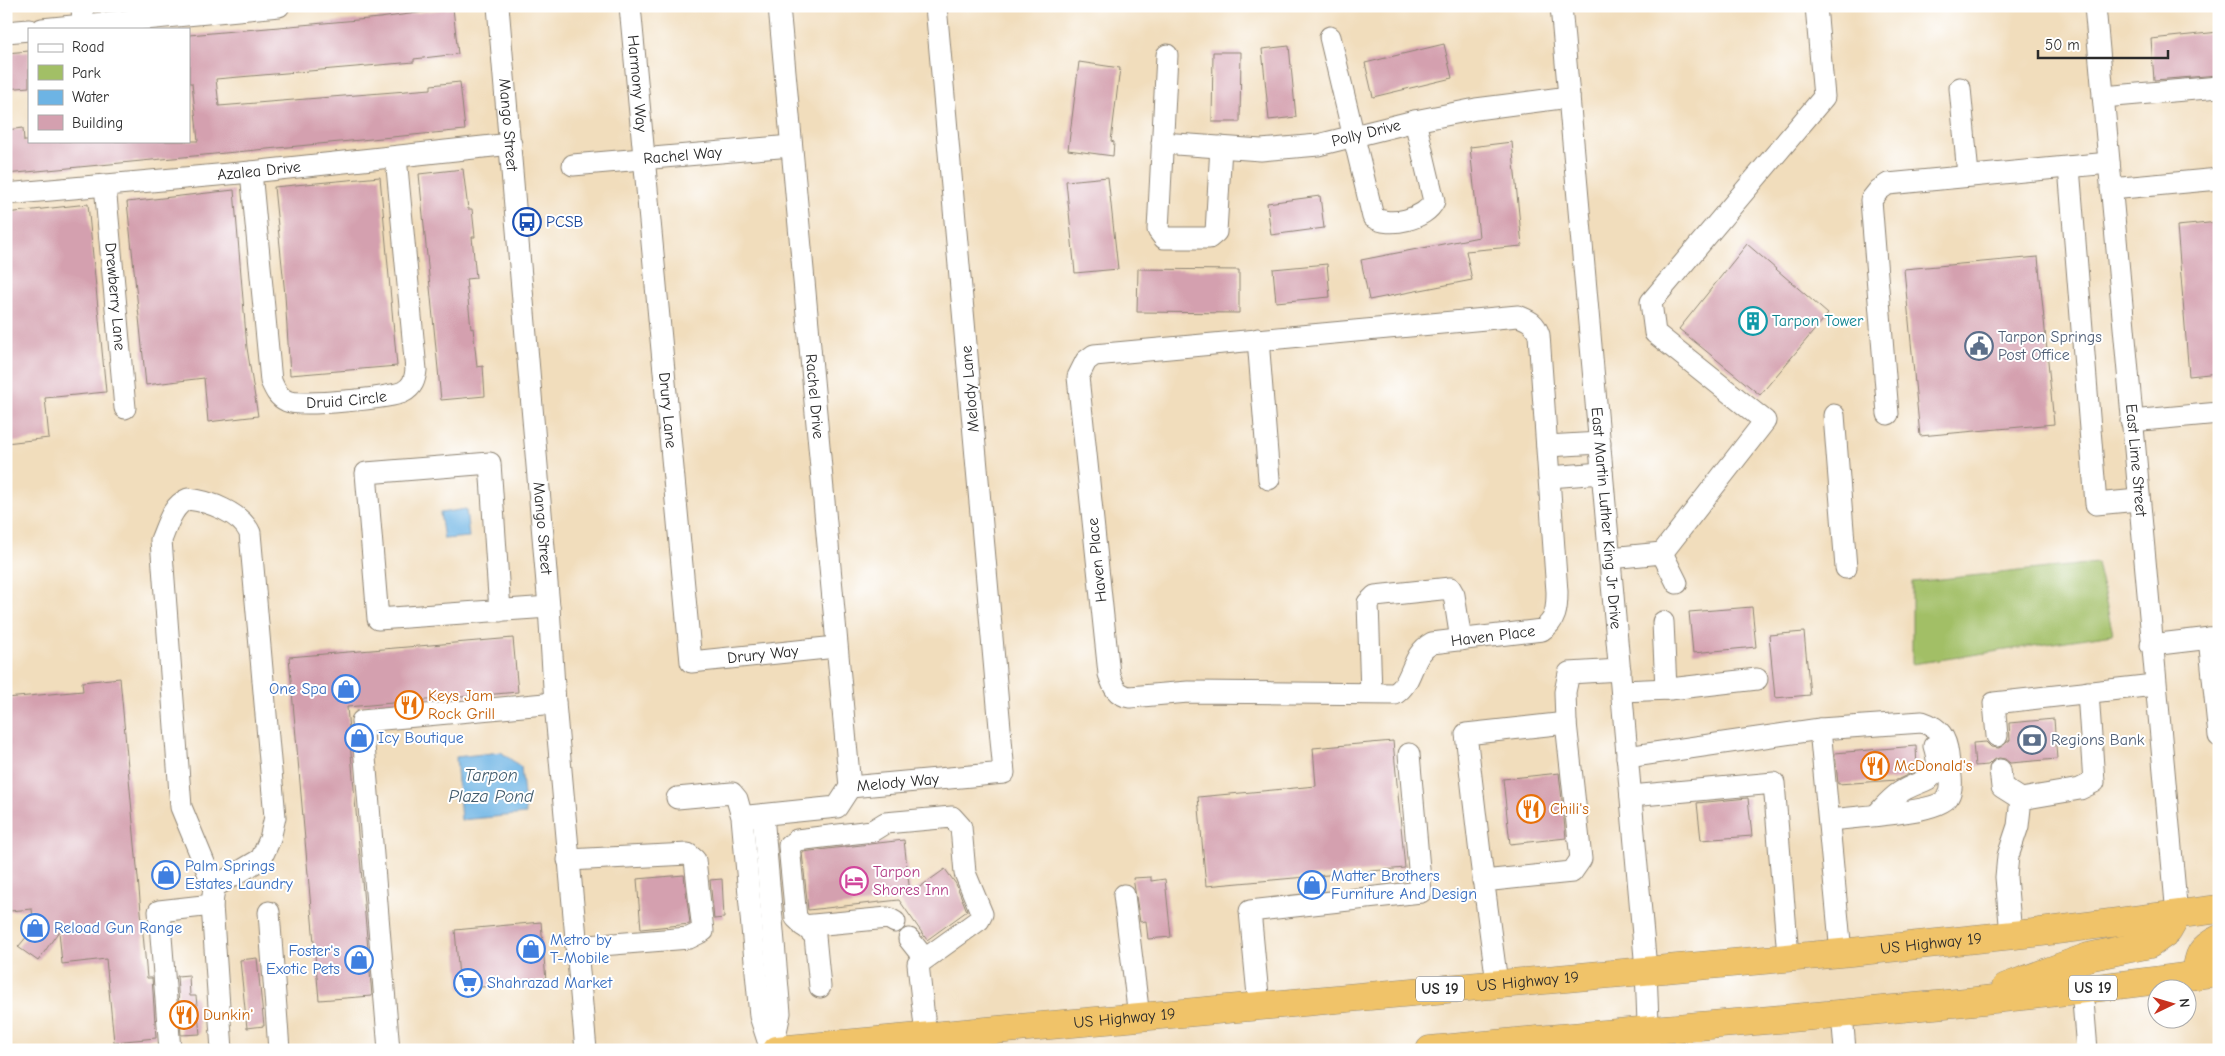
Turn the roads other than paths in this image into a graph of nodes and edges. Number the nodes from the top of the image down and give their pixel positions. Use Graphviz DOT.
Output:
graph roads {
  1 [pos="278,6"];
  2 [pos="498,6"];
  3 [pos="630,6"];
  4 [pos="779,6"];
  5 [pos="936,6"];
  6 [pos="1561,6"];
  7 [pos="1816,6"];
  8 [pos="2095,6"];
  9 [pos="228,9"];
  10 [pos="83,16"];
  11 [pos="45,28"];
  12 [pos="28,30"];
  13 [pos="6,32"];
  14 [pos="1330,37"];
  15 [pos="1167,55"];
  16 [pos="2219,87"];
  17 [pos="1960,88"];
  18 [pos="1569,97"];
  19 [pos="2103,97"];
  20 [pos="1415,121"];
  21 [pos="1354,136"];
  22 [pos="1162,143"];
  23 [pos="511,144"];
  24 [pos="791,146"];
  25 [pos="1221,147"];
  26 [pos="396,157"];
  27 [pos="645,160"];
  28 [pos="2109,163"];
  29 [pos="572,165"];
  30 [pos="2069,167"];
  31 [pos="251,172"];
  32 [pos="1968,175"];
  33 [pos="2219,179"];
  34 [pos="105,185"];
  35 [pos="2111,189"];
  36 [pos="6,194"];
  37 [pos="1258,339"];
  38 [pos="125,408"];
  39 [pos="2219,413"];
  40 [pos="1888,414"];
  41 [pos="1834,415"];
  42 [pos="2131,421"];
  43 [pos="1600,442"];
  44 [pos="1547,446"];
  45 [pos="1602,473"];
  46 [pos="1549,477"];
  47 [pos="1269,479"];
  48 [pos="2138,500"];
  49 [pos="1662,553"];
  50 [pos="1610,558"];
  51 [pos="1846,568"];
  52 [pos="1677,583"];
  53 [pos="549,607"];
  54 [pos="500,611"];
  55 [pos="1663,622"];
  56 [pos="2214,638"];
  57 [pos="1461,640"];
  58 [pos="2151,645"];
  59 [pos="836,647"];
  60 [pos="691,662"];
  61 [pos="1620,670"];
  62 [pos="1757,678"];
  63 [pos="2154,685"];
  64 [pos="1666,689"];
  65 [pos="1622,691"];
  66 [pos="2088,692"];
  67 [pos="1371,693"];
  68 [pos="555,704"];
  69 [pos="1566,723"];
  70 [pos="1820,735"];
  71 [pos="1997,736"];
  72 [pos="2219,736"];
  73 [pos="1409,754"];
  74 [pos="1628,757"];
  75 [pos="2000,770"];
  76 [pos="1004,773"];
  77 [pos="850,787"];
  78 [pos="1631,796"];
  79 [pos="677,798"];
  80 [pos="2022,799"];
  81 [pos="1882,809"];
  82 [pos="753,816"];
  83 [pos="1829,820"];
  84 [pos="568,860"];
  85 [pos="1483,881"];
  86 [pos="213,896"];
  87 [pos="1124,896"];
  88 [pos="2219,909"];
  89 [pos="269,912"];
  90 [pos="2177,915"];
  91 [pos="895,922"];
  92 [pos="803,926"];
  93 [pos="2011,935"];
  94 [pos="909,939"];
  95 [pos="2219,939"];
  96 [pos="576,947"];
  97 [pos="1841,952"];
  98 [pos="1788,956"];
  99 [pos="924,958"];
  100 [pos="1646,969"];
  101 [pos="2207,974"];
  102 [pos="1497,983"];
  103 [pos="820,987"];
  104 [pos="2082,989"];
  105 [pos="1967,1001"];
  106 [pos="1259,1006"];
  107 [pos="1842,1014"];
  108 [pos="1139,1016"];
  109 [pos="1023,1027"];
  110 [pos="926,1036"];
  111 [pos="1648,1039"];
  112 [pos="170,1050"];
  113 [pos="222,1050"];
  114 [pos="279,1050"];
  115 [pos="389,1050"];
  116 [pos="586,1050"];
  117 [pos="772,1050"];
  118 [pos="777,1050"];
  119 [pos="955,1050"];
  120 [pos="1430,1050"];
  121 [pos="1845,1050"];
  122 [pos="2087,1050"];
  1 -- 9 [label="street"];
  2 -- 23 [label="street, Mango Street"];
  3 -- 27 [label="street, Harmony Way"];
  4 -- 24 [label="street, Rachel Drive"];
  5 -- 76 [label="street, Melody Lane"];
  6 -- 18 [label="street, East Martin Luther King Jr Drive"];
  7 -- 49 [label="street"];
  8 -- 19 [label="street, East Lime Street"];
  9 -- 10 [label="street"];
  10 -- 11 [label="street"];
  12 -- 13 [label="street"];
  14 -- 21 [label="street"];
  15 -- 22 [label="street"];
  16 -- 19 [label="street"];
  17 -- 32 [label="street"];
  18 -- 20 [label="street, Polly Drive"];
  18 -- 43 [label="street, East Martin Luther King Jr Drive"];
  19 -- 28 [label="street, East Lime Street"];
  20 -- 21 [label="street, Polly Drive"];
  20 -- 21 [label="street"];
  21 -- 25 [label="street, Polly Drive"];
  22 -- 25 [label="street, Polly Drive"];
  22 -- 25 [label="street"];
  23 -- 26 [label="street, Azalea Drive"];
  23 -- 53 [label="street, Mango Street"];
  24 -- 27 [label="street, Rachel Way"];
  24 -- 59 [label="street, Rachel Drive"];
  26 -- 31 [label="street, Azalea Drive"];
  26 -- 31 [label="street, Druid Circle"];
  27 -- 29 [label="street, Rachel Way"];
  27 -- 60 [label="street, Drury Lane"];
  28 -- 30 [label="street"];
  28 -- 35 [label="street, East Lime Street"];
  30 -- 32 [label="street"];
  30 -- 48 [label="street"];
  31 -- 34 [label="street, Azalea Drive"];
  32 -- 40 [label="street"];
  33 -- 35 [label="street"];
  34 -- 36 [label="street, Azalea Drive"];
  34 -- 38 [label="street, Drewberry Lane"];
  35 -- 42 [label="street, East Lime Street"];
  37 -- 44 [label="street, Haven Place"];
  37 -- 47 [label="street"];
  37 -- 67 [label="street, Haven Place"];
  39 -- 42 [label="street"];
  41 -- 51 [label="street"];
  42 -- 48 [label="street, East Lime Street"];
  43 -- 44 [label="street"];
  43 -- 45 [label="street, East Martin Luther King Jr Drive"];
  44 -- 46 [label="street, Haven Place"];
  45 -- 46 [label="street"];
  45 -- 50 [label="street, East Martin Luther King Jr Drive"];
  46 -- 57 [label="street, Haven Place"];
  48 -- 58 [label="street, East Lime Street"];
  49 -- 50 [label="street"];
  49 -- 52 [label="street"];
  50 -- 61 [label="street, East Martin Luther King Jr Drive"];
  53 -- 54 [label="street"];
  53 -- 68 [label="street, Mango Street"];
  54 -- 54 [label="street"];
  55 -- 64 [label="street"];
  56 -- 58 [label="street"];
  56 -- 72 [label="street"];
  57 -- 67 [label="street, Haven Place"];
  57 -- 67 [label="street"];
  58 -- 63 [label="street, East Lime Street"];
  59 -- 60 [label="street, Drury Way"];
  59 -- 77 [label="street, Rachel Drive"];
  61 -- 65 [label="street, East Martin Luther King Jr Drive"];
  61 -- 69 [label="street"];
  62 -- 64 [label="street"];
  63 -- 66 [label="street"];
  63 -- 90 [label="street, East Lime Street"];
  64 -- 65 [label="street"];
  65 -- 74 [label="street, East Martin Luther King Jr Drive"];
  66 -- 71 [label="street"];
  66 -- 80 [label="street"];
  68 -- 84 [label="street, Mango Street"];
  68 -- 115 [label="street"];
  69 -- 85 [label="street"];
  69 -- 85 [label="street"];
  70 -- 74 [label="street"];
  70 -- 81 [label="street"];
  70 -- 81 [label="street"];
  70 -- 83 [label="street"];
  73 -- 106 [label="street"];
  74 -- 78 [label="street, East Martin Luther King Jr Drive"];
  75 -- 80 [label="street"];
  76 -- 77 [label="street, Melody Way"];
  77 -- 82 [label="street, Melody Way"];
  78 -- 98 [label="street"];
  78 -- 100 [label="street, East Martin Luther King Jr Drive"];
  79 -- 82 [label="street"];
  80 -- 93 [label="street"];
  81 -- 83 [label="street"];
  82 -- 117 [label="street"];
  83 -- 97 [label="street"];
  84 -- 96 [label="street, Mango Street"];
  84 -- 96 [label="street"];
  85 -- 102 [label="street"];
  86 -- 86 [label="street"];
  86 -- 112 [label="street"];
  86 -- 113 [label="street"];
  87 -- 108 [label="street"];
  88 -- 90 [label="highway, US Highway 19 / US 19"];
  89 -- 114 [label="street"];
  90 -- 93 [label="highway, US Highway 19 / US 19"];
  90 -- 105 [label="highway"];
  91 -- 92 [label="street"];
  92 -- 99 [label="street"];
  92 -- 103 [label="street"];
  93 -- 97 [label="highway, US Highway 19 / US 19"];
  94 -- 99 [label="street"];
  95 -- 101 [label="highway"];
  96 -- 116 [label="street, Mango Street"];
  97 -- 98 [label="highway, US Highway 19 / US 19"];
  98 -- 100 [label="highway, US Highway 19 / US 19"];
  99 -- 110 [label="street"];
  100 -- 102 [label="highway, US Highway 19 / US 19"];
  100 -- 111 [label="street, East Martin Luther King Jr Drive"];
  101 -- 104 [label="highway, US 19"];
  102 -- 106 [label="highway, US Highway 19 / US 19"];
  104 -- 105 [label="highway, US 19"];
  104 -- 122 [label="street"];
  105 -- 107 [label="highway, US 19"];
  106 -- 108 [label="highway, US Highway 19 / US 19"];
  107 -- 111 [label="highway, US 19"];
  107 -- 121 [label="street"];
  108 -- 109 [label="highway, US Highway 19 / US 19"];
  109 -- 110 [label="highway, US Highway 19 / US 19"];
  109 -- 119 [label="highway"];
  110 -- 118 [label="highway, US Highway 19 / US 19"];
  111 -- 120 [label="highway, US 19"];
}
